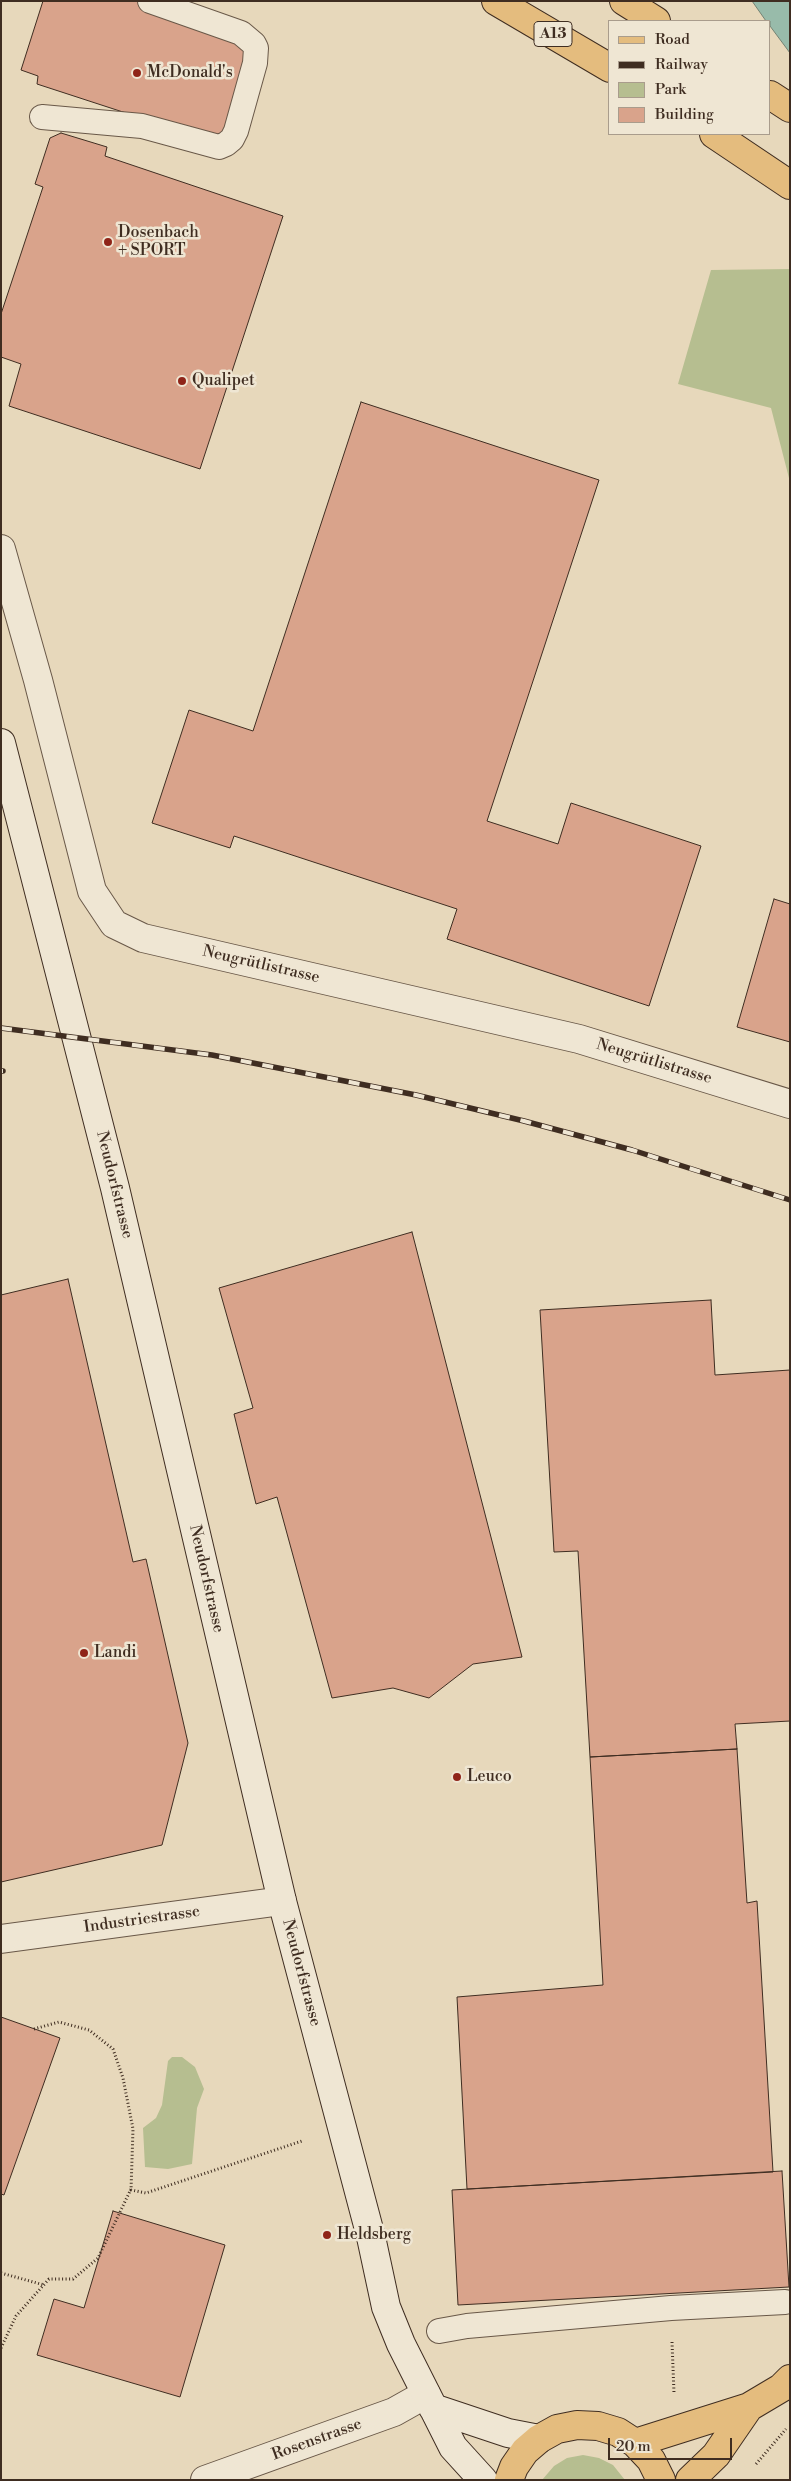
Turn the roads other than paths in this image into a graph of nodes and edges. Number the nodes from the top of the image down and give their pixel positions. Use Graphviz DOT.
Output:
graph roads {
  1 [pos="150,1"];
  2 [pos="496,1"];
  3 [pos="624,1"];
  4 [pos="654,20"];
  5 [pos="608,67"];
  6 [pos="771,96"];
  7 [pos="790,108"];
  8 [pos="42,117"];
  9 [pos="715,135"];
  10 [pos="790,185"];
  11 [pos="1,548"];
  12 [pos="1,743"];
  13 [pos="790,1104"];
  14 [pos="282,1901"];
  15 [pos="1,1939"];
  16 [pos="785,2302"];
  17 [pos="439,2331"];
  18 [pos="790,2379"];
  19 [pos="429,2401"];
  20 [pos="749,2407"];
  21 [pos="539,2439"];
  22 [pos="635,2443"];
  23 [pos="206,2480"];
  24 [pos="484,2480"];
  25 [pos="509,2480"];
  26 [pos="661,2480"];
  27 [pos="690,2480"];
  1 -- 8 [label="lane"];
  2 -- 5 [label="main road, A13"];
  3 -- 4 [label="main road"];
  6 -- 7 [label="main road"];
  9 -- 10 [label="main road"];
  11 -- 13 [label="main road, Neugrütlistrasse"];
  12 -- 14 [label="main road, Neudorfstrasse"];
  14 -- 15 [label="main road, Industriestrasse"];
  14 -- 19 [label="main road, Neudorfstrasse"];
  16 -- 17 [label="lane"];
  18 -- 20 [label="main road"];
  19 -- 21 [label="main road"];
  19 -- 23 [label="main road, Rosenstrasse"];
  19 -- 24 [label="main road, Neudorfstrasse"];
  20 -- 22 [label="main road"];
  20 -- 27 [label="main road"];
  21 -- 22 [label="main road"];
  21 -- 25 [label="main road"];
  22 -- 26 [label="main road"];
}
